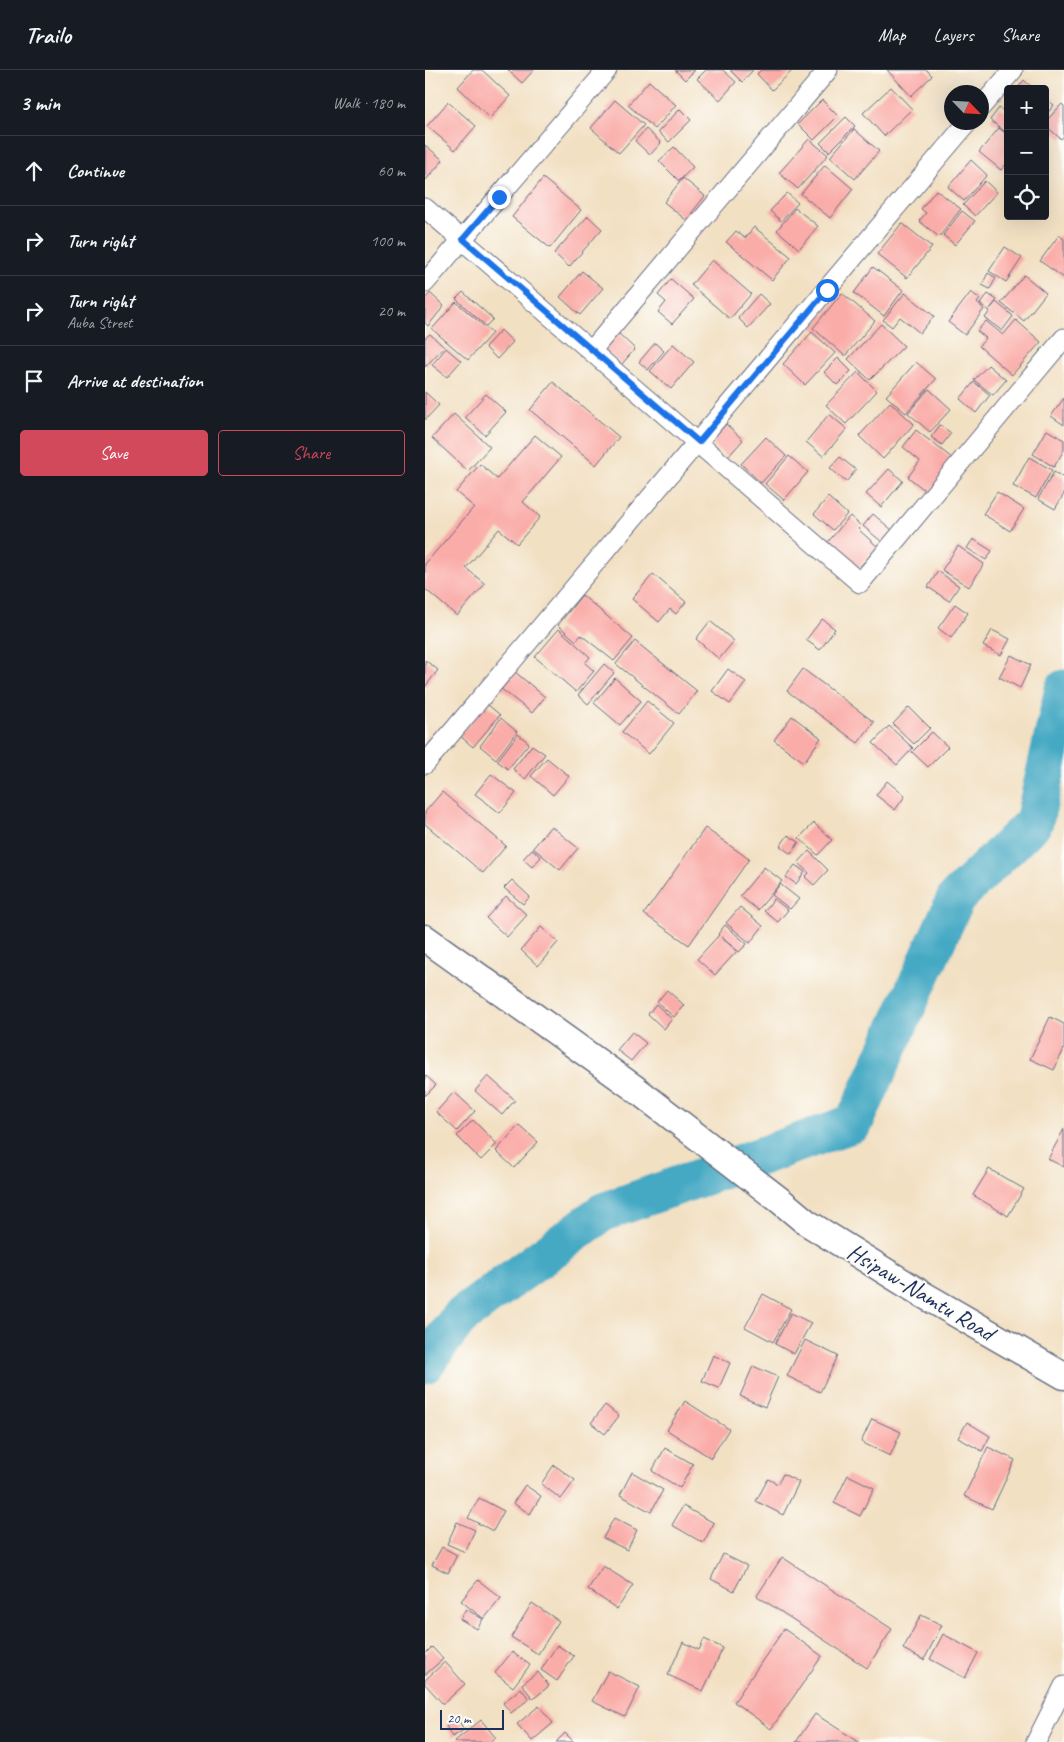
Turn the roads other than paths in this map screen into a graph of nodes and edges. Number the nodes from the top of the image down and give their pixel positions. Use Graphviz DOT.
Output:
graph roads {
  1 [pos="607,70"];
  2 [pos="828,70"];
  3 [pos="1013,70"];
  4 [pos="989,98"];
  5 [pos="961,130"];
  6 [pos="425,208"];
  7 [pos="463,239"];
  8 [pos="425,283"];
  9 [pos="1064,338"];
  10 [pos="592,350"];
  11 [pos="699,442"];
  12 [pos="425,764"];
  13 [pos="425,938"];
  14 [pos="1064,1376"];
  15 [pos="1064,1686"];
  16 [pos="1036,1742"];
  1 -- 7 [label="street"];
  2 -- 10 [label="street"];
  3 -- 4 [label="street"];
  5 -- 11 [label="street"];
  6 -- 7 [label="street"];
  7 -- 8 [label="street"];
  7 -- 10 [label="street"];
  9 -- 11 [label="street"];
  10 -- 11 [label="street"];
  11 -- 12 [label="street"];
  13 -- 14 [label="main road, Hsipaw-Namtu Road"];
  15 -- 16 [label="street"];
}
